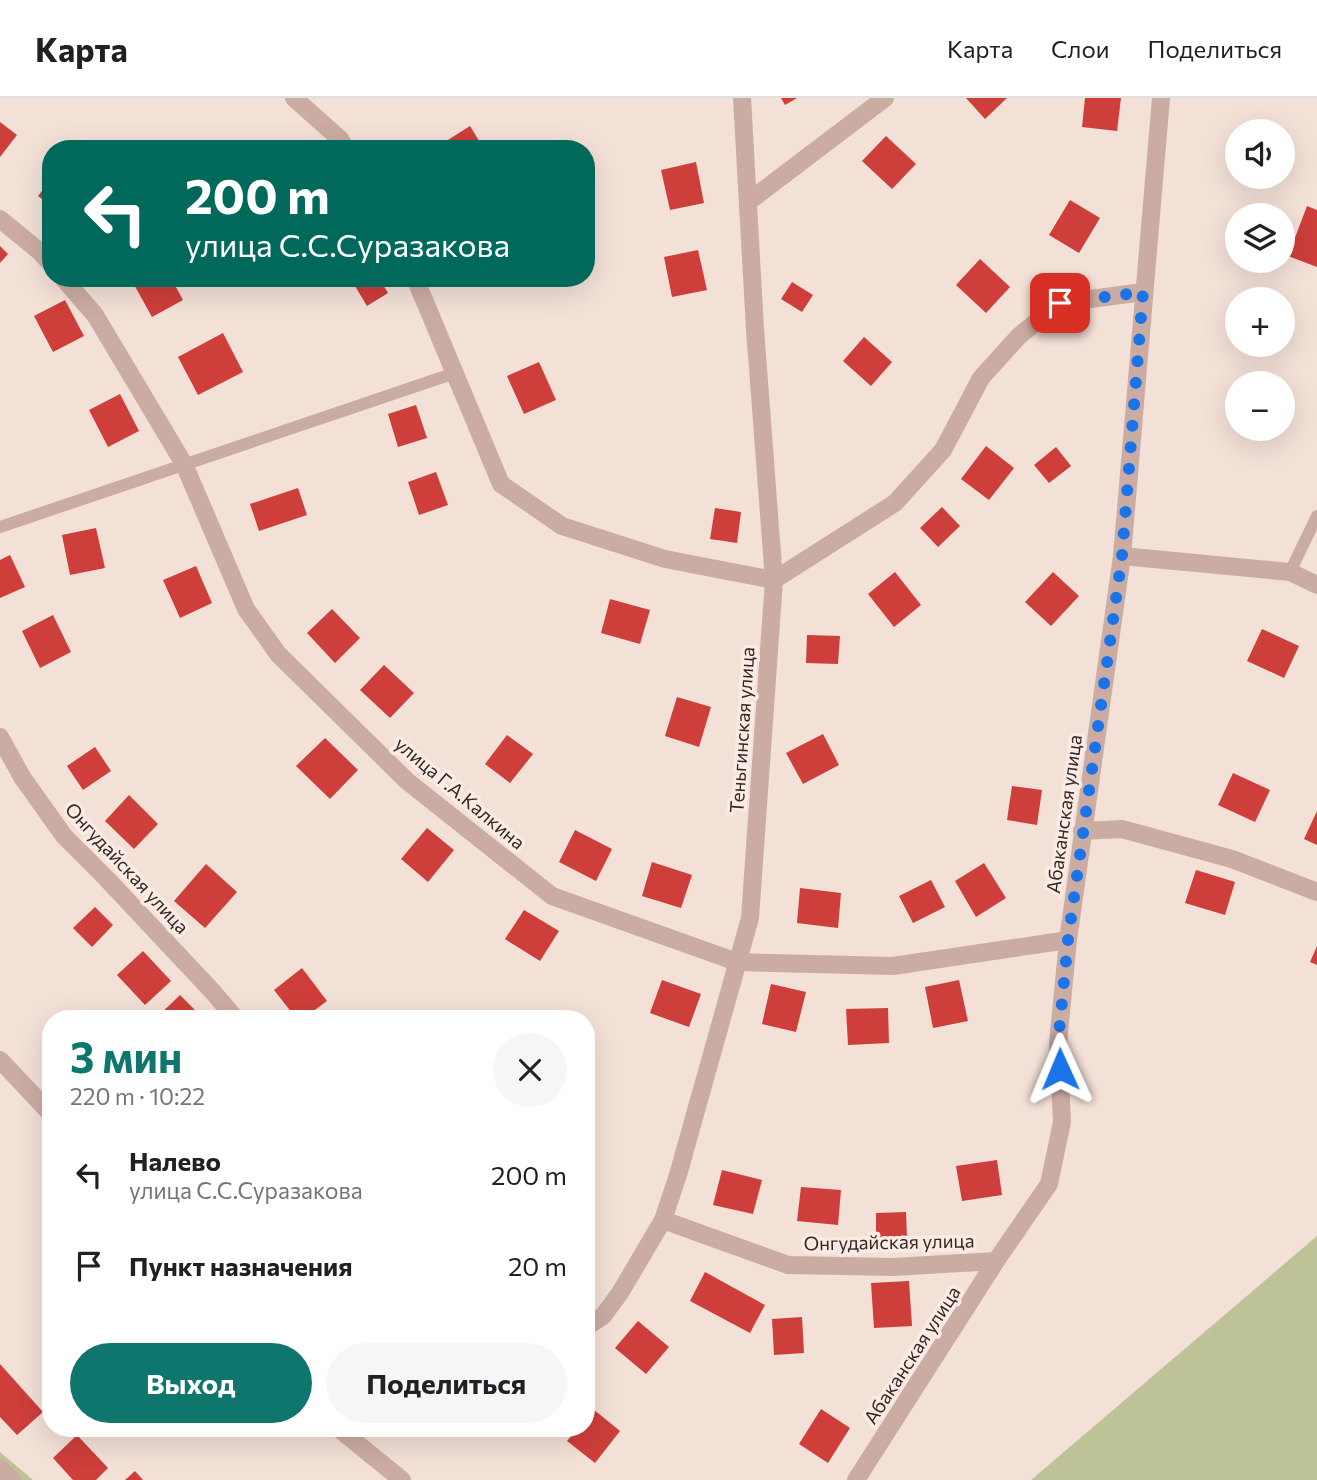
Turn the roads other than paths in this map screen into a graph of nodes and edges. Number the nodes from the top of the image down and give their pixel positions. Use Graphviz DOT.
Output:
graph roads {
  1 [pos="294,98"];
  2 [pos="742,98"];
  3 [pos="885,98"];
  4 [pos="1161,98"];
  5 [pos="341,140"];
  6 [pos="748,202"];
  7 [pos="0,219"];
  8 [pos="42,254"];
  9 [pos="71,287"];
  10 [pos="419,287"];
  11 [pos="1143,292"];
  12 [pos="455,373"];
  13 [pos="184,464"];
  14 [pos="1317,516"];
  15 [pos="0,527"];
  16 [pos="1122,556"];
  17 [pos="1290,572"];
  18 [pos="774,580"];
  19 [pos="1317,584"];
  20 [pos="0,737"];
  21 [pos="1083,831"];
  22 [pos="1317,892"];
  23 [pos="1068,940"];
  24 [pos="737,962"];
  25 [pos="228,1010"];
  26 [pos="0,1060"];
  27 [pos="42,1104"];
  28 [pos="663,1220"];
  29 [pos="996,1261"];
  30 [pos="595,1321"];
  31 [pos="349,1437"];
  32 [pos="0,1468"];
  33 [pos="12,1480"];
  34 [pos="402,1480"];
  35 [pos="856,1480"];
  1 -- 5 [label="street"];
  2 -- 6 [label="street, Теньгинская улица"];
  3 -- 6 [label="street"];
  4 -- 11 [label="street, Абаканская улица"];
  6 -- 18 [label="street, Теньгинская улица"];
  7 -- 8 [label="street"];
  9 -- 13 [label="street, улица Г.А.Калкина"];
  10 -- 12 [label="street"];
  11 -- 16 [label="street, Абаканская улица"];
  11 -- 18 [label="street"];
  12 -- 13 [label="lane"];
  12 -- 18 [label="street"];
  13 -- 15 [label="lane"];
  13 -- 24 [label="street, улица Г.А.Калкина"];
  14 -- 17 [label="lane"];
  16 -- 17 [label="street"];
  16 -- 21 [label="street, Абаканская улица"];
  17 -- 19 [label="street"];
  18 -- 24 [label="street, Теньгинская улица"];
  20 -- 25 [label="street, Онгудайская улица"];
  21 -- 22 [label="street"];
  21 -- 23 [label="street, Абаканская улица"];
  23 -- 24 [label="street, улица Г.А.Калкина"];
  23 -- 29 [label="street, Абаканская улица"];
  24 -- 28 [label="street, Теньгинская улица"];
  26 -- 27 [label="street"];
  28 -- 29 [label="street, Онгудайская улица"];
  28 -- 30 [label="street, Теньгинская улица"];
  29 -- 35 [label="street, Абаканская улица"];
  31 -- 34 [label="street"];
  32 -- 33 [label="street"];
}
